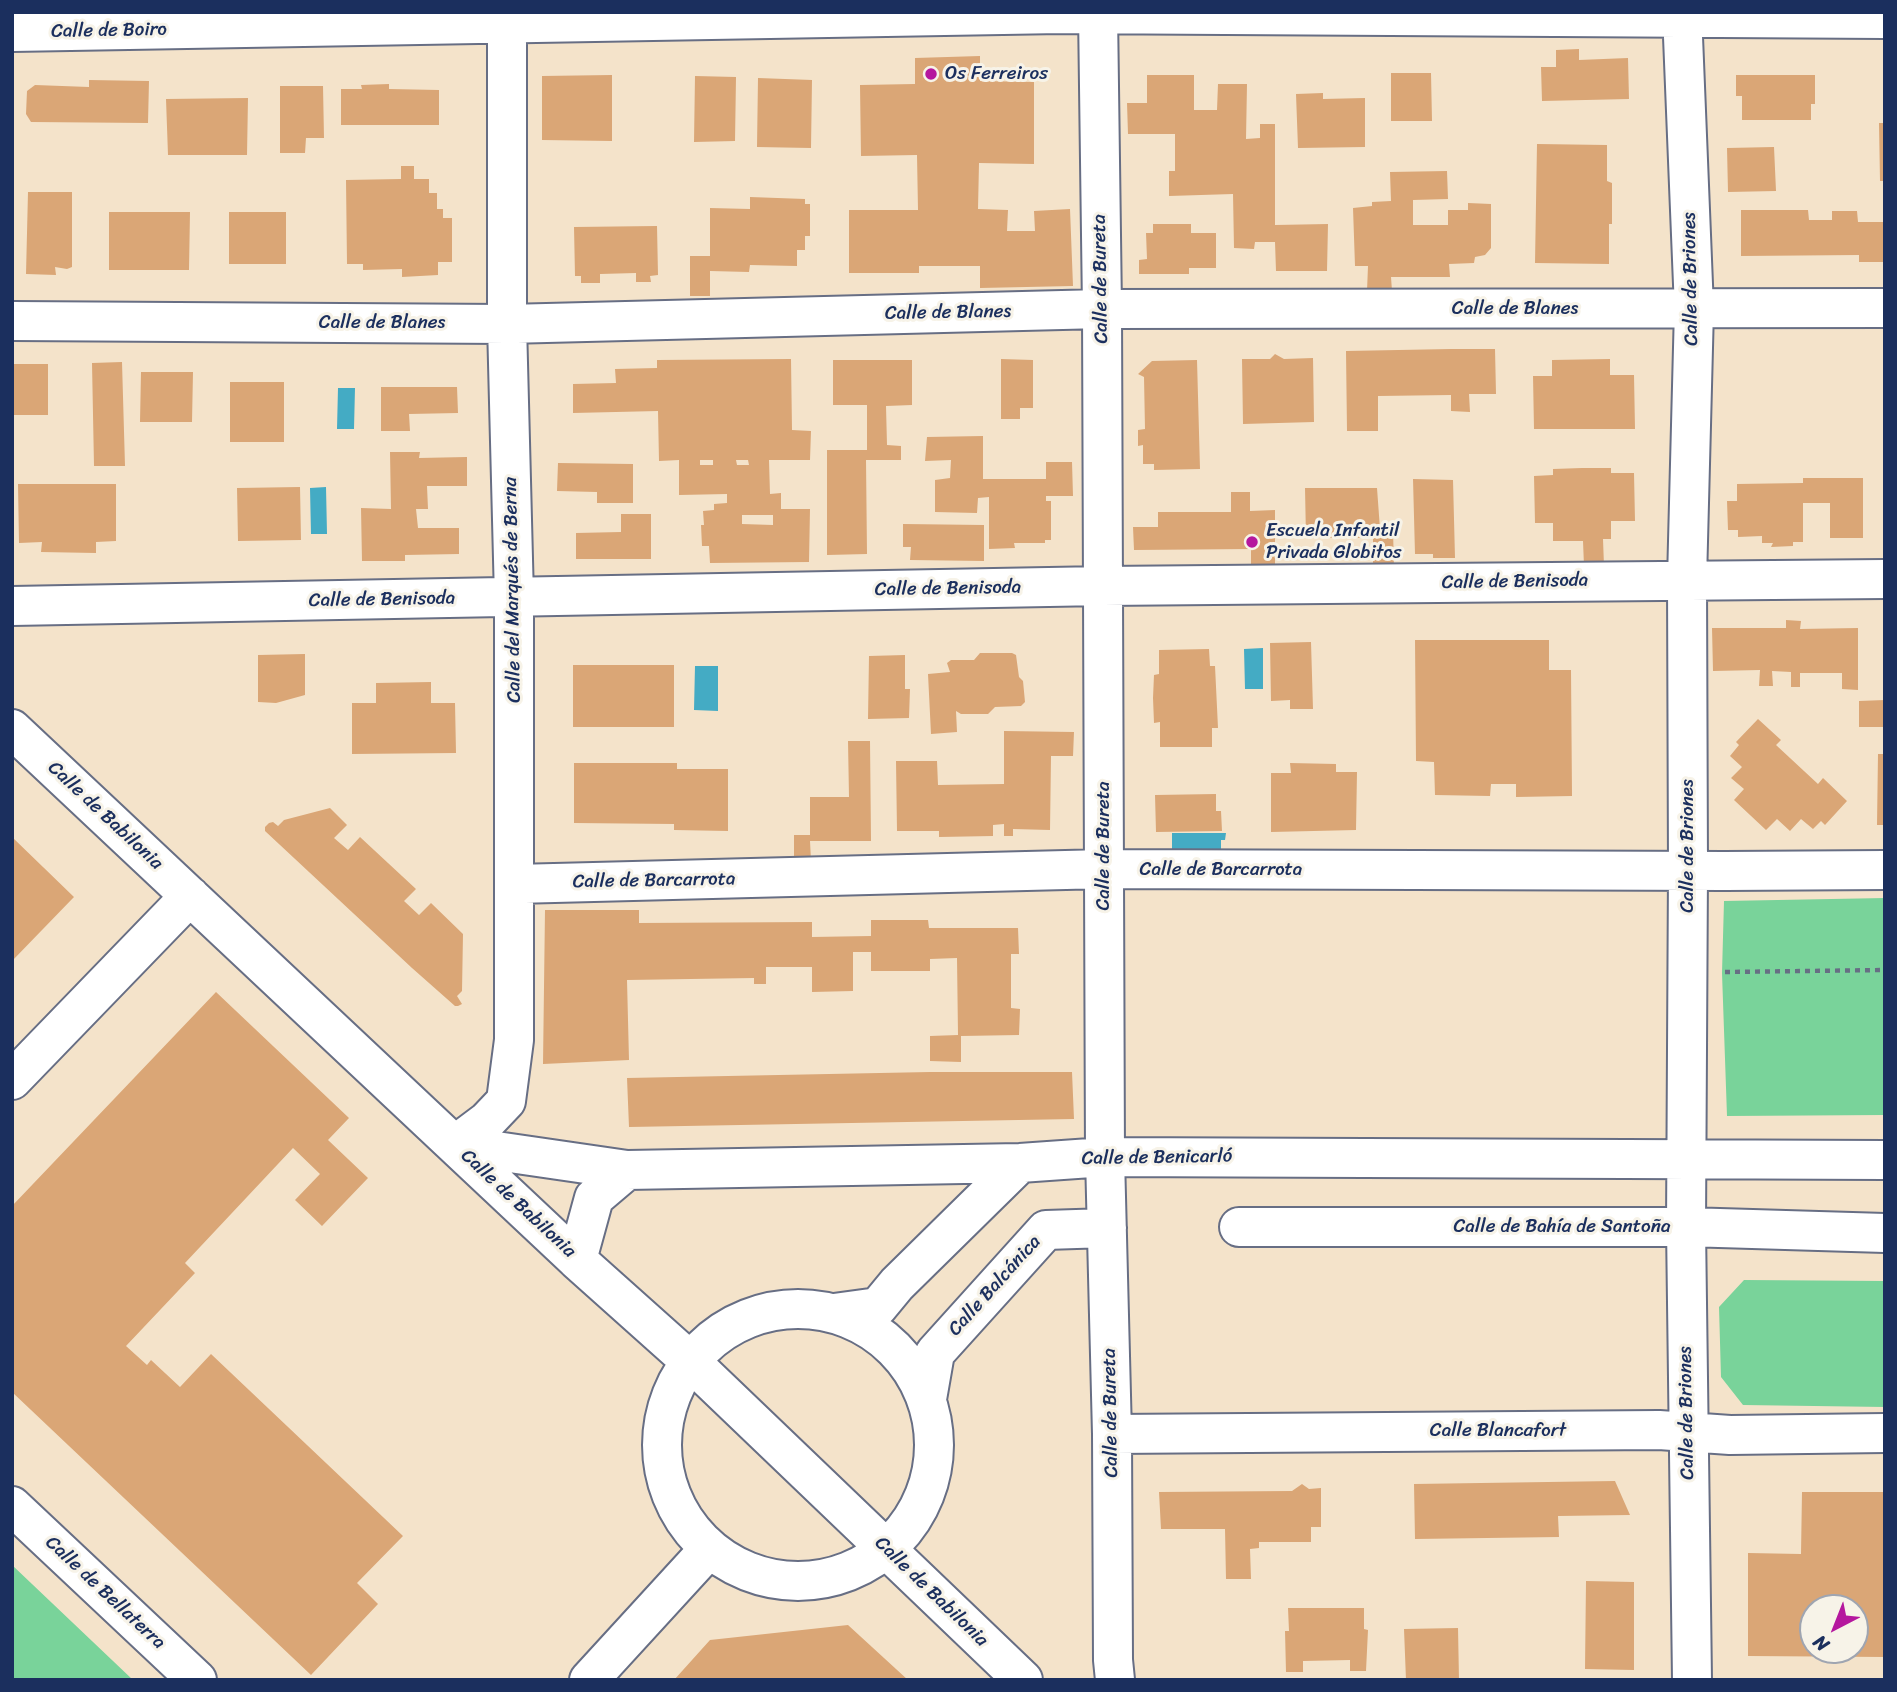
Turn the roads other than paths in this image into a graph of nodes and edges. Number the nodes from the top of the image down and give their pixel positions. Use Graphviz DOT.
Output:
graph roads {
  1 [pos="1098,14"];
  2 [pos="1682,15"];
  3 [pos="507,18"];
  4 [pos="1885,19"];
  5 [pos="12,32"];
  6 [pos="1885,308"];
  7 [pos="1102,309"];
  8 [pos="1694,309"];
  9 [pos="12,321"];
  10 [pos="507,324"];
  11 [pos="1885,579"];
  12 [pos="1687,580"];
  13 [pos="1103,586"];
  14 [pos="514,598"];
  15 [pos="12,606"];
  16 [pos="12,729"];
  17 [pos="1105,869"];
  18 [pos="1885,870"];
  19 [pos="1688,871"];
  20 [pos="515,884"];
  21 [pos="190,896"];
  22 [pos="12,1080"];
  23 [pos="455,1145"];
  24 [pos="1105,1157"];
  25 [pos="1687,1159"];
  26 [pos="1885,1160"];
  27 [pos="1020,1163"];
  28 [pos="628,1170"];
  29 [pos="1238,1227"];
  30 [pos="1686,1227"];
  31 [pos="1107,1228"];
  32 [pos="1885,1233"];
  33 [pos="576,1259"];
  34 [pos="834,1313"];
  35 [pos="690,1361"];
  36 [pos="927,1399"];
  37 [pos="1688,1433"];
  38 [pos="1885,1433"];
  39 [pos="1112,1434"];
  40 [pos="12,1506"];
  41 [pos="709,1549"];
  42 [pos="887,1549"];
  43 [pos="197,1680"];
  44 [pos="589,1680"];
  45 [pos="1023,1680"];
  46 [pos="1115,1680"];
  47 [pos="1692,1680"];
  1 -- 2 [label="street, Calle de Boiro"];
  1 -- 3 [label="street, Calle de Boiro"];
  1 -- 7 [label="street, Calle de Bureta"];
  2 -- 4 [label="street, Calle de Boiro"];
  2 -- 8 [label="street, Calle de Briones"];
  3 -- 5 [label="street, Calle de Boiro"];
  3 -- 10 [label="street, Calle del Marqués de Berna"];
  6 -- 8 [label="street, Calle de Blanes"];
  7 -- 8 [label="street, Calle de Blanes"];
  7 -- 10 [label="street, Calle de Blanes"];
  7 -- 13 [label="street, Calle de Bureta"];
  8 -- 12 [label="street, Calle de Briones"];
  9 -- 10 [label="street, Calle de Blanes"];
  10 -- 14 [label="street, Calle del Marqués de Berna"];
  11 -- 12 [label="street, Calle de Benisoda"];
  12 -- 13 [label="street, Calle de Benisoda"];
  12 -- 19 [label="street, Calle de Briones"];
  13 -- 14 [label="street, Calle de Benisoda"];
  13 -- 17 [label="street, Calle de Bureta"];
  14 -- 15 [label="street, Calle de Benisoda"];
  14 -- 20 [label="street, Calle del Marqués de Berna"];
  16 -- 21 [label="street, Calle de Babilonia"];
  17 -- 19 [label="street, Calle de Barcarrota"];
  17 -- 20 [label="street, Calle de Barcarrota"];
  17 -- 24 [label="street, Calle de Bureta"];
  18 -- 19 [label="street, Calle de Barcarrota"];
  19 -- 25 [label="street, Calle de Briones"];
  20 -- 23 [label="street, Calle del Marqués de Berna"];
  21 -- 22 [label="street"];
  21 -- 23 [label="street, Calle de Babilonia"];
  23 -- 28 [label="street, Calle de Benicarló"];
  23 -- 33 [label="street, Calle de Babilonia"];
  24 -- 25 [label="street, Calle de Benicarló"];
  24 -- 27 [label="street, Calle de Benicarló"];
  24 -- 31 [label="street, Calle de Bureta"];
  25 -- 26 [label="street"];
  25 -- 30 [label="street, Calle de Briones"];
  27 -- 28 [label="street, Calle de Benicarló"];
  27 -- 34 [label="street"];
  28 -- 33 [label="street"];
  29 -- 30 [label="street, Calle de Bahía de Santoña"];
  30 -- 32 [label="street, Calle de Bahía de Santoña"];
  30 -- 37 [label="street, Calle de Briones"];
  31 -- 36 [label="street, Calle Balcánica"];
  31 -- 39 [label="street, Calle de Bureta"];
  33 -- 35 [label="street, Calle de Babilonia"];
  34 -- 35 [label="street"];
  34 -- 36 [label="street"];
  35 -- 41 [label="street"];
  35 -- 42 [label="street, Calle de Babilonia"];
  36 -- 42 [label="street"];
  37 -- 38 [label="street, Calle Blancafort"];
  37 -- 39 [label="street, Calle Blancafort"];
  37 -- 47 [label="street, Calle de Briones"];
  39 -- 46 [label="street, Calle de Bureta"];
  40 -- 43 [label="street, Calle de Bellaterra"];
  41 -- 42 [label="street"];
  41 -- 44 [label="street"];
  42 -- 45 [label="street, Calle de Babilonia"];
}
